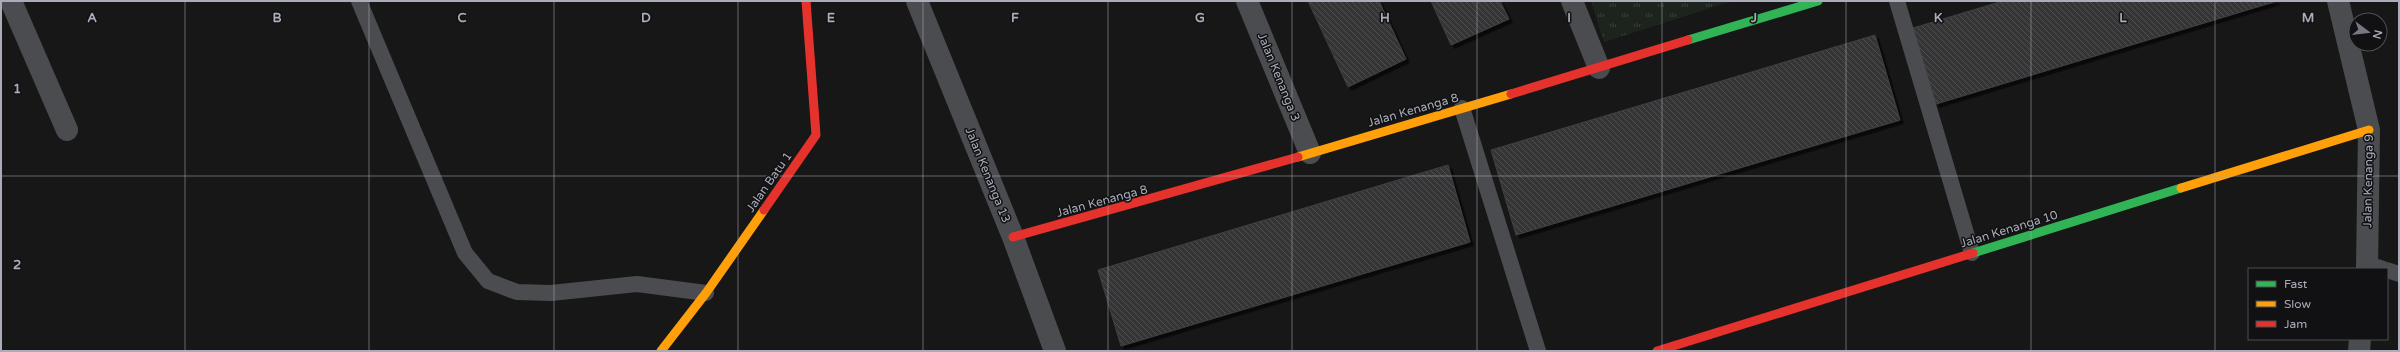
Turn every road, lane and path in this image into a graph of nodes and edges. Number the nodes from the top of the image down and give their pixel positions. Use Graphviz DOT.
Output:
graph roads {
  1 [pos="11,1"];
  2 [pos="359,1"];
  3 [pos="806,1"];
  4 [pos="917,1"];
  5 [pos="1247,1"];
  6 [pos="1572,1"];
  7 [pos="1818,1"];
  8 [pos="1897,1"];
  9 [pos="2338,1"];
  10 [pos="1600,68"];
  11 [pos="1462,108"];
  12 [pos="66,130"];
  13 [pos="2369,130"];
  14 [pos="1310,153"];
  15 [pos="1013,237"];
  16 [pos="1972,253"];
  17 [pos="2376,268"];
  18 [pos="2388,271"];
  19 [pos="2399,274"];
  20 [pos="706,293"];
  21 [pos="2360,340"];
  22 [pos="661,351"];
  23 [pos="1055,351"];
  24 [pos="1538,351"];
  25 [pos="1657,351"];
  26 [pos="2359,351"];
  1 -- 12 [label="street"];
  2 -- 20 [label="lane"];
  3 -- 20 [label="street, Jalan Batu 1"];
  4 -- 15 [label="street, Jalan Kenanga 13"];
  5 -- 14 [label="street, Jalan Kenanga 3"];
  6 -- 10 [label="street"];
  7 -- 10 [label="street, Jalan Kenanga 8"];
  8 -- 16 [label="lane"];
  9 -- 13 [label="street, Jalan Kenanga 9"];
  10 -- 11 [label="street, Jalan Kenanga 8"];
  11 -- 14 [label="street, Jalan Kenanga 8"];
  11 -- 24 [label="lane"];
  13 -- 16 [label="street, Jalan Kenanga 10"];
  13 -- 17 [label="street, Jalan Kenanga 9"];
  14 -- 15 [label="street, Jalan Kenanga 8"];
  15 -- 23 [label="street, Jalan Kenanga 13"];
  16 -- 25 [label="street, Jalan Kenanga 10"];
  18 -- 19 [label="lane"];
  20 -- 22 [label="street, Jalan Batu 1"];
  21 -- 26 [label="street"];
}
